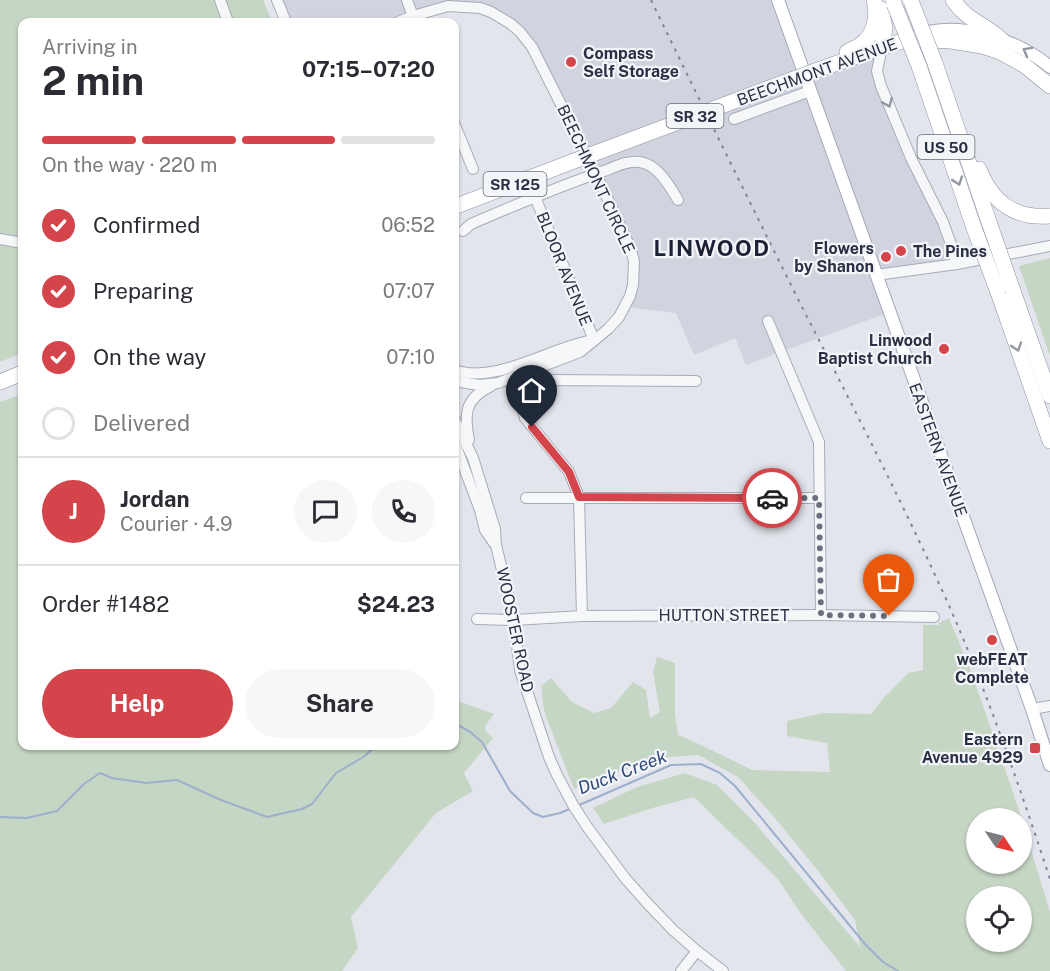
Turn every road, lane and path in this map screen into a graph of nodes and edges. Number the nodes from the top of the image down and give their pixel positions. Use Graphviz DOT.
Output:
graph roads {
  1 [pos="220,0"];
  2 [pos="277,0"];
  3 [pos="407,0"];
  4 [pos="778,0"];
  5 [pos="875,0"];
  6 [pos="953,0"];
  7 [pos="910,1"];
  8 [pos="893,2"];
  9 [pos="227,18"];
  10 [pos="284,18"];
  11 [pos="414,18"];
  12 [pos="417,18"];
  13 [pos="910,39"];
  14 [pos="1003,41"];
  15 [pos="882,47"];
  16 [pos="820,69"];
  17 [pos="1048,72"];
  18 [pos="810,91"];
  19 [pos="734,119"];
  20 [pos="956,125"];
  21 [pos="459,135"];
  22 [pos="574,161"];
  23 [pos="473,169"];
  24 [pos="596,174"];
  25 [pos="535,197"];
  26 [pos="678,200"];
  27 [pos="459,205"];
  28 [pos="1050,216"];
  29 [pos="463,231"];
  30 [pos="0,238"];
  31 [pos="18,242"];
  32 [pos="1050,246"];
  33 [pos="957,264"];
  34 [pos="876,275"];
  35 [pos="1005,292"];
  36 [pos="768,321"];
  37 [pos="594,340"];
  38 [pos="459,374"];
  39 [pos="18,375"];
  40 [pos="459,376"];
  41 [pos="696,381"];
  42 [pos="0,382"];
  43 [pos="498,383"];
  44 [pos="1050,396"];
  45 [pos="459,429"];
  46 [pos="1050,441"];
  47 [pos="459,454"];
  48 [pos="473,458"];
  49 [pos="579,497"];
  50 [pos="526,498"];
  51 [pos="819,498"];
  52 [pos="496,545"];
  53 [pos="821,615"];
  54 [pos="582,616"];
  55 [pos="934,617"];
  56 [pos="477,619"];
  57 [pos="514,620"];
  58 [pos="1050,706"];
  59 [pos="1032,709"];
  60 [pos="1050,765"];
  61 [pos="697,951"];
  62 [pos="681,971"];
  63 [pos="723,971"];
  1 -- 9 [label="street"];
  2 -- 10 [label="street"];
  3 -- 11 [label="street"];
  4 -- 18 [label="main road, EASTERN AVENUE"];
  5 -- 15 [label="highway"];
  5 -- 16 [label="highway"];
  6 -- 14 [label="highway"];
  7 -- 20 [label="highway, US 50, bridge"];
  8 -- 35 [label="highway, US 50, one-way, bridge"];
  12 -- 24 [label="street, BEECHMONT CIRCLE"];
  13 -- 14 [label="main road, BEECHMONT AVENUE"];
  13 -- 15 [label="highway, BEECHMONT AVENUE / SR 32"];
  13 -- 17 [label="highway, BEECHMONT AVENUE / SR 32"];
  17 -- 14 [label="main road, BEECHMONT AVENUE, one-way"];
  15 -- 16 [label="highway, BEECHMONT AVENUE / SR 32"];
  15 -- 33 [label="street, one-way"];
  16 -- 22 [label="highway, BEECHMONT AVENUE / SR 32, bridge"];
  18 -- 19 [label="street"];
  18 -- 34 [label="main road, EASTERN AVENUE"];
  20 -- 28 [label="highway"];
  20 -- 35 [label="highway, US 50, bridge"];
  21 -- 23 [label="street"];
  22 -- 27 [label="highway, BEECHMONT AVENUE / SR 125"];
  24 -- 25 [label="street"];
  24 -- 26 [label="street"];
  24 -- 37 [label="street, BEECHMONT CIRCLE"];
  25 -- 29 [label="street"];
  25 -- 37 [label="street, BLOOR AVENUE"];
  30 -- 31 [label="street"];
  32 -- 33 [label="street"];
  33 -- 34 [label="street"];
  34 -- 59 [label="main road, EASTERN AVENUE"];
  35 -- 44 [label="highway, US 50"];
  35 -- 46 [label="highway, US 50, one-way"];
  36 -- 51 [label="street"];
  37 -- 38 [label="street"];
  37 -- 43 [label="street, BEECHMONT CIRCLE"];
  39 -- 42 [label="highway"];
  40 -- 43 [label="street, BEECHMONT CIRCLE"];
  41 -- 49 [label="street"];
  43 -- 48 [label="street"];
  45 -- 48 [label="street, WOOSTER ROAD"];
  47 -- 52 [label="street, WOOSTER ROAD"];
  48 -- 52 [label="street, WOOSTER ROAD"];
  49 -- 50 [label="street"];
  49 -- 51 [label="street"];
  49 -- 54 [label="street"];
  51 -- 53 [label="street"];
  52 -- 57 [label="street, WOOSTER ROAD"];
  53 -- 54 [label="street, HUTTON STREET"];
  53 -- 55 [label="street, HUTTON STREET"];
  54 -- 57 [label="street, HUTTON STREET"];
  56 -- 57 [label="street, HUTTON STREET"];
  57 -- 61 [label="street, WOOSTER ROAD"];
  58 -- 59 [label="street"];
  59 -- 60 [label="main road, EASTERN AVENUE"];
  61 -- 62 [label="street"];
  61 -- 63 [label="street, WOOSTER ROAD"];
}
